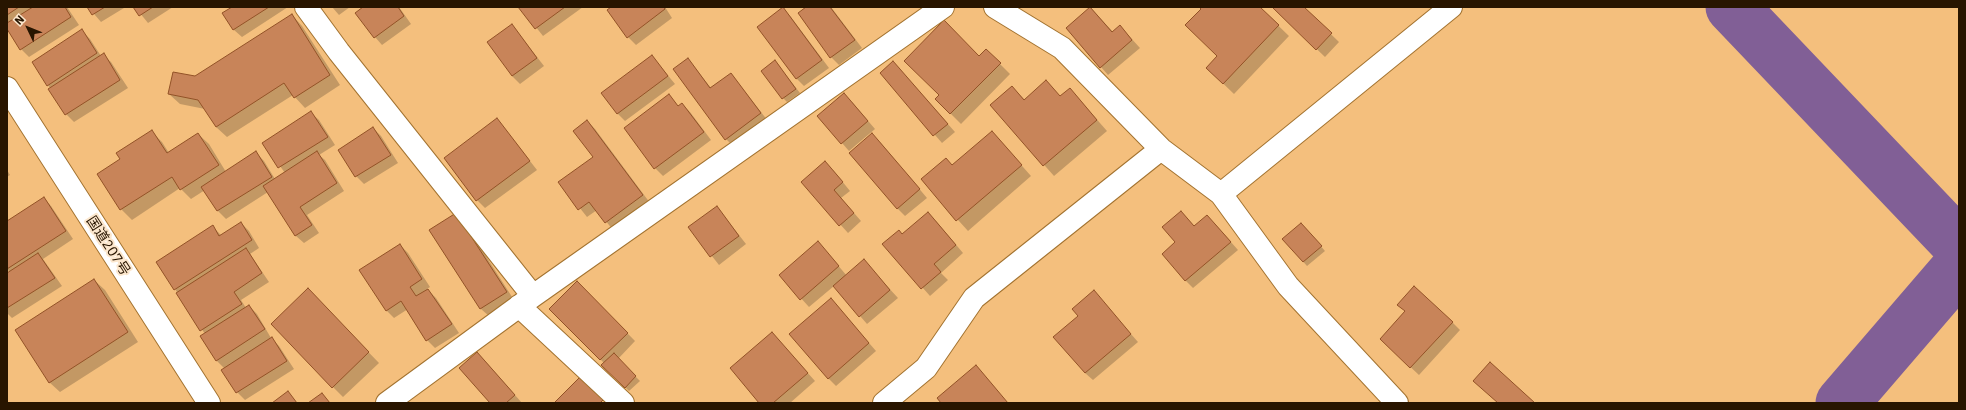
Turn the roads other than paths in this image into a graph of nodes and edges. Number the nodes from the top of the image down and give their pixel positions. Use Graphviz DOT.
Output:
graph roads {
  1 [pos="306,7"];
  2 [pos="943,7"];
  3 [pos="995,7"];
  4 [pos="1451,7"];
  5 [pos="7,88"];
  6 [pos="1161,149"];
  7 [pos="1220,194"];
  8 [pos="526,301"];
  9 [pos="209,403"];
  10 [pos="387,403"];
  11 [pos="623,403"];
  12 [pos="884,403"];
  13 [pos="1397,403"];
  1 -- 8 [label="main road"];
  2 -- 8 [label="main road"];
  3 -- 6 [label="main road"];
  4 -- 7 [label="main road"];
  5 -- 9 [label="main road, 国道207号"];
  6 -- 7 [label="main road"];
  6 -- 12 [label="main road"];
  7 -- 13 [label="main road"];
  8 -- 10 [label="main road"];
  8 -- 11 [label="main road"];
}
